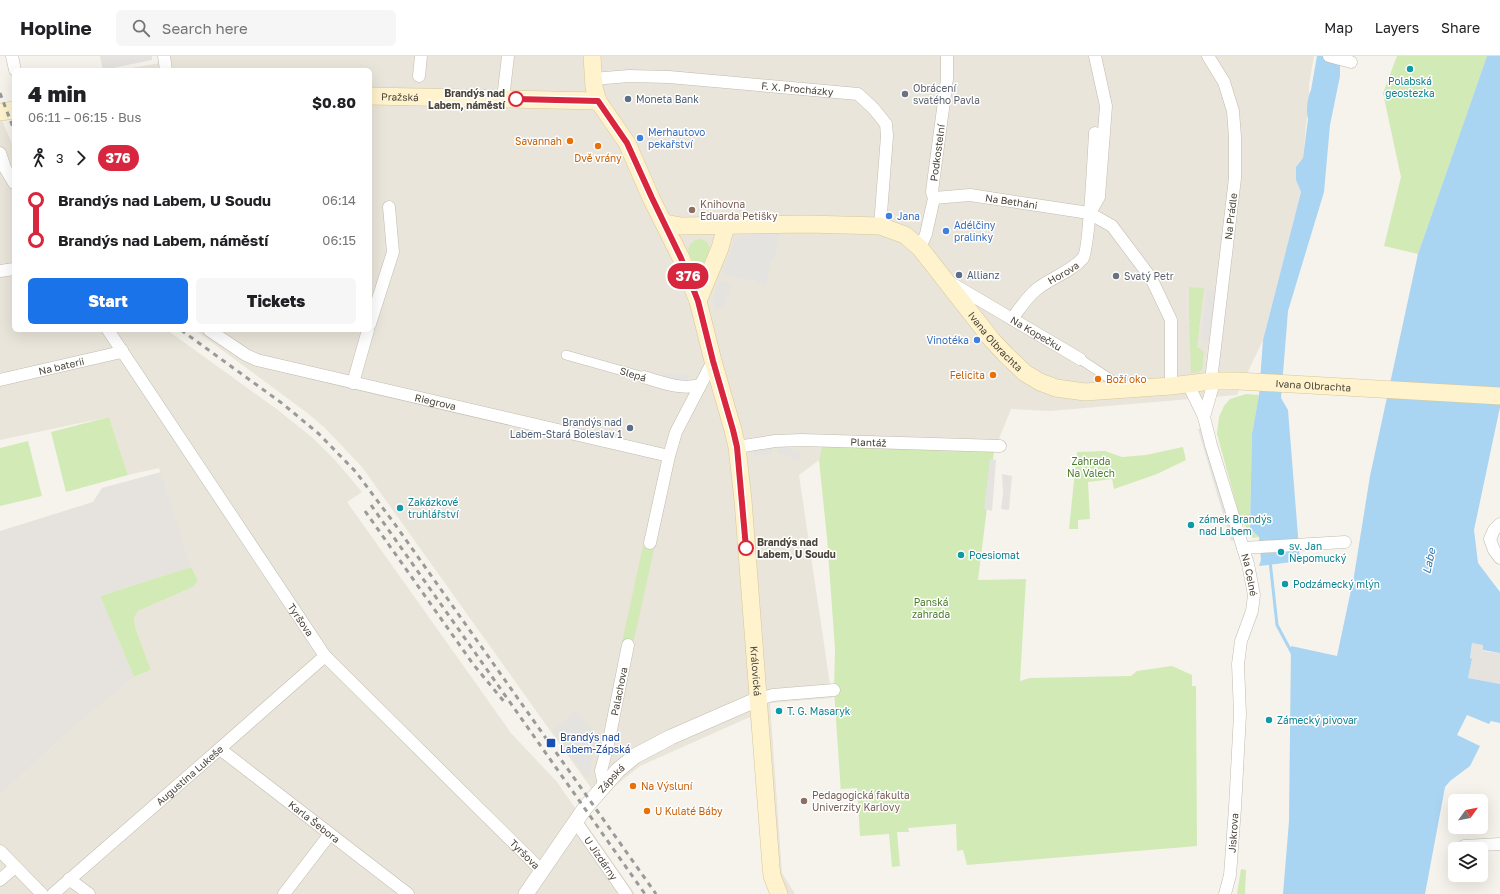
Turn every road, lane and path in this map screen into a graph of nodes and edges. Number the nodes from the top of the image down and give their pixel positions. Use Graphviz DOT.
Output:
graph roads {
  1 [pos="12,56"];
  2 [pos="164,56"];
  3 [pos="421,56"];
  4 [pos="508,56"];
  5 [pos="592,56"];
  6 [pos="947,56"];
  7 [pos="1095,56"];
  8 [pos="1208,56"];
  9 [pos="1329,56"];
  10 [pos="1351,62"];
  11 [pos="15,68"];
  12 [pos="166,68"];
  13 [pos="419,76"];
  14 [pos="593,79"];
  15 [pos="372,96"];
  16 [pos="503,99"];
  17 [pos="598,101"];
  18 [pos="12,110"];
  19 [pos="0,112"];
  20 [pos="1095,133"];
  21 [pos="0,153"];
  22 [pos="12,180"];
  23 [pos="934,198"];
  24 [pos="389,207"];
  25 [pos="1089,214"];
  26 [pos="665,223"];
  27 [pos="726,226"];
  28 [pos="880,226"];
  29 [pos="920,248"];
  30 [pos="12,269"];
  31 [pos="0,271"];
  32 [pos="945,280"];
  33 [pos="698,301"];
  34 [pos="372,318"];
  35 [pos="1012,319"];
  36 [pos="109,332"];
  37 [pos="212,332"];
  38 [pos="367,332"];
  39 [pos="122,350"];
  40 [pos="566,355"];
  41 [pos="1080,360"];
  42 [pos="713,361"];
  43 [pos="644,377"];
  44 [pos="0,380"];
  45 [pos="1212,381"];
  46 [pos="353,383"];
  47 [pos="1188,384"];
  48 [pos="700,386"];
  49 [pos="1171,386"];
  50 [pos="1126,389"];
  51 [pos="1500,396"];
  52 [pos="1204,417"];
  53 [pos="1000,446"];
  54 [pos="737,447"];
  55 [pos="669,456"];
  56 [pos="1500,524"];
  57 [pos="1345,542"];
  58 [pos="650,543"];
  59 [pos="1243,548"];
  60 [pos="1500,558"];
  61 [pos="628,645"];
  62 [pos="325,656"];
  63 [pos="834,690"];
  64 [pos="758,699"];
  65 [pos="220,749"];
  66 [pos="1237,772"];
  67 [pos="604,785"];
  68 [pos="576,822"];
  69 [pos="330,834"];
  70 [pos="1500,844"];
  71 [pos="1488,845"];
  72 [pos="0,851"];
  73 [pos="15,867"];
  74 [pos="542,871"];
  75 [pos="69,879"];
  76 [pos="0,880"];
  77 [pos="778,893"];
  78 [pos="42,894"];
  79 [pos="53,894"];
  80 [pos="89,894"];
  81 [pos="284,894"];
  82 [pos="408,894"];
  83 [pos="526,894"];
  84 [pos="626,894"];
  85 [pos="1225,894"];
  1 -- 11 [label="street"];
  2 -- 12 [label="street"];
  3 -- 13 [label="street"];
  4 -- 16 [label="street"];
  5 -- 14 [label="main road"];
  6 -- 23 [label="street, Podkostelní"];
  7 -- 25 [label="street"];
  8 -- 45 [label="street, Na Prádle"];
  9 -- 10 [label="street"];
  14 -- 17 [label="main road"];
  14 -- 28 [label="street, F. X. Procházky"];
  15 -- 16 [label="main road, Pražská"];
  16 -- 17 [label="main road, Pražská"];
  17 -- 26 [label="main road"];
  18 -- 19 [label="main road"];
  20 -- 25 [label="street, Horova"];
  21 -- 22 [label="street"];
  23 -- 25 [label="street, Na Betháni"];
  23 -- 29 [label="street, Podkostelní"];
  24 -- 34 [label="street"];
  25 -- 35 [label="street, Horova"];
  25 -- 49 [label="street, Na Betháni"];
  26 -- 27 [label="main road, Ivana Olbrachta"];
  26 -- 33 [label="main road, Královická"];
  27 -- 28 [label="main road, Ivana Olbrachta"];
  27 -- 33 [label="main road"];
  28 -- 29 [label="main road, Ivana Olbrachta"];
  29 -- 32 [label="main road, Ivana Olbrachta"];
  30 -- 31 [label="street"];
  32 -- 35 [label="street, Na Kopečku"];
  32 -- 50 [label="main road, Ivana Olbrachta"];
  33 -- 42 [label="main road, Královická"];
  35 -- 41 [label="street, Na Kopečku"];
  36 -- 39 [label="street, Tyršova"];
  37 -- 46 [label="street, Riegrova"];
  38 -- 46 [label="street"];
  39 -- 44 [label="street, Na baterii"];
  39 -- 62 [label="street, Tyršova"];
  40 -- 43 [label="street, Slepá"];
  41 -- 50 [label="street, Na Kopečku"];
  42 -- 48 [label="street"];
  42 -- 54 [label="main road, Královická"];
  43 -- 48 [label="street, Slepá"];
  45 -- 47 [label="main road, Ivana Olbrachta"];
  45 -- 51 [label="main road, Ivana Olbrachta"];
  45 -- 52 [label="street, Na Prádle"];
  46 -- 55 [label="street, Riegrova"];
  47 -- 49 [label="main road, Ivana Olbrachta"];
  47 -- 52 [label="street, Na Celné"];
  48 -- 55 [label="street"];
  49 -- 50 [label="main road, Ivana Olbrachta"];
  52 -- 59 [label="street, Na Celné"];
  53 -- 54 [label="street, Plantáž"];
  54 -- 64 [label="main road, Královická"];
  55 -- 58 [label="street"];
  56 -- 60 [label="street"];
  57 -- 59 [label="street"];
  59 -- 66 [label="street, Na Celné"];
  61 -- 67 [label="street, Palachova"];
  62 -- 65 [label="street, Augustina Lukeše"];
  62 -- 74 [label="street, Tyršova"];
  63 -- 64 [label="street"];
  64 -- 67 [label="street, Zápská"];
  64 -- 77 [label="main road, Královická"];
  65 -- 69 [label="street, Karla Šebora"];
  65 -- 75 [label="street, Augustina Lukeše"];
  66 -- 85 [label="street, Jiskrova"];
  67 -- 68 [label="street, Zápská"];
  68 -- 74 [label="street, Zápská"];
  68 -- 84 [label="street, U Jízdárny"];
  69 -- 81 [label="street"];
  69 -- 82 [label="street, Karla Šebora"];
  70 -- 71 [label="street"];
  72 -- 73 [label="street"];
  73 -- 76 [label="street"];
  73 -- 78 [label="street"];
  74 -- 83 [label="street, Zápská"];
  75 -- 79 [label="street, Augustina Lukeše"];
  75 -- 80 [label="street"];
}
